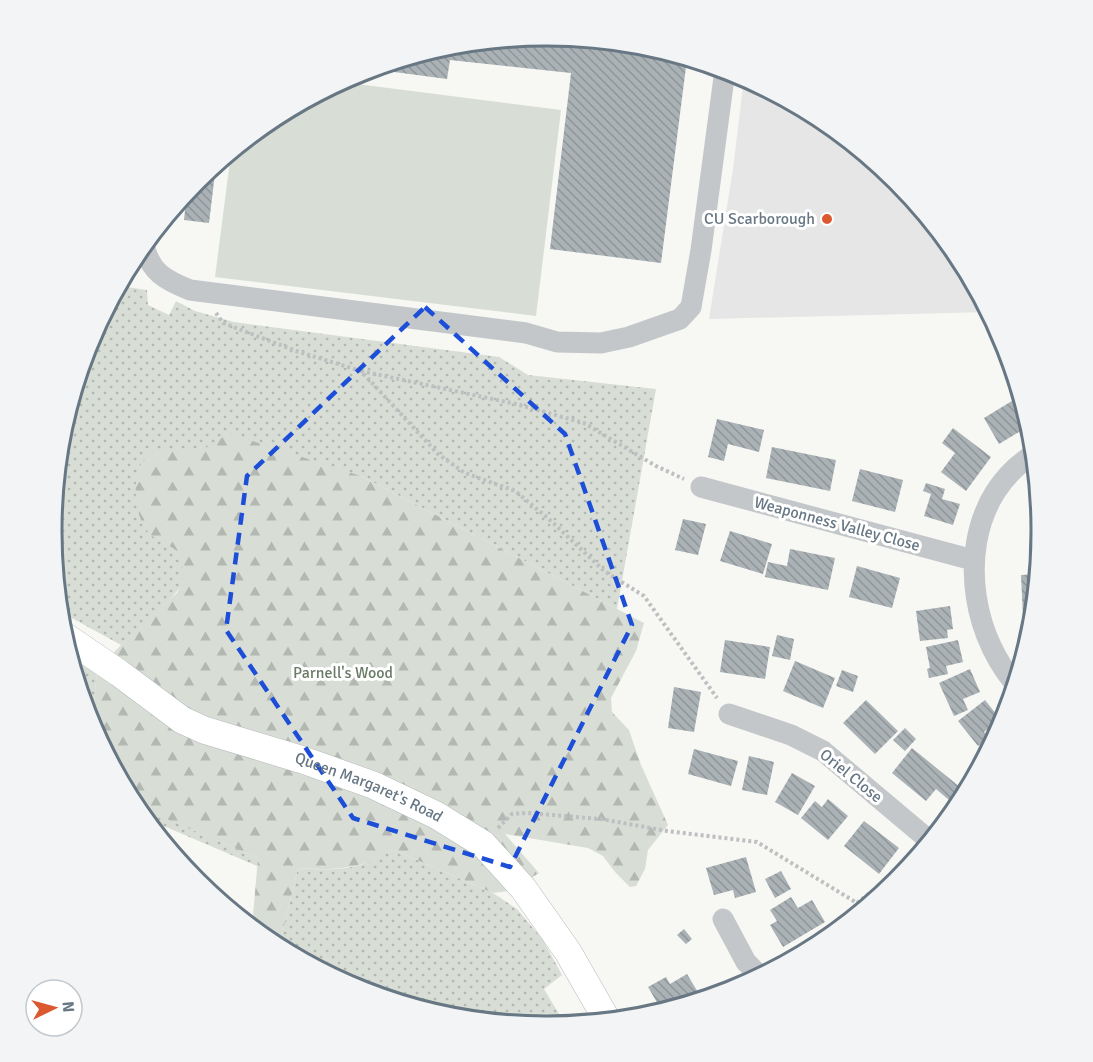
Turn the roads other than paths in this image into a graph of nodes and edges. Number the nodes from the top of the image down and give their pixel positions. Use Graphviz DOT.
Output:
graph roads {
  1 [pos="723,80"];
  2 [pos="148,256"];
  3 [pos="1026,461"];
  4 [pos="700,488"];
  5 [pos="973,560"];
  6 [pos="76,644"];
  7 [pos="1009,674"];
  8 [pos="729,714"];
  9 [pos="923,835"];
  10 [pos="723,919"];
  11 [pos="753,969"];
  12 [pos="602,1012"];
  1 -- 2 [label="street"];
  3 -- 5 [label="street"];
  4 -- 5 [label="street, Weaponness Valley Close"];
  5 -- 7 [label="street"];
  6 -- 12 [label="main road, Queen Margaret's Road"];
  8 -- 9 [label="street, Oriel Close"];
  10 -- 11 [label="street"];
}
